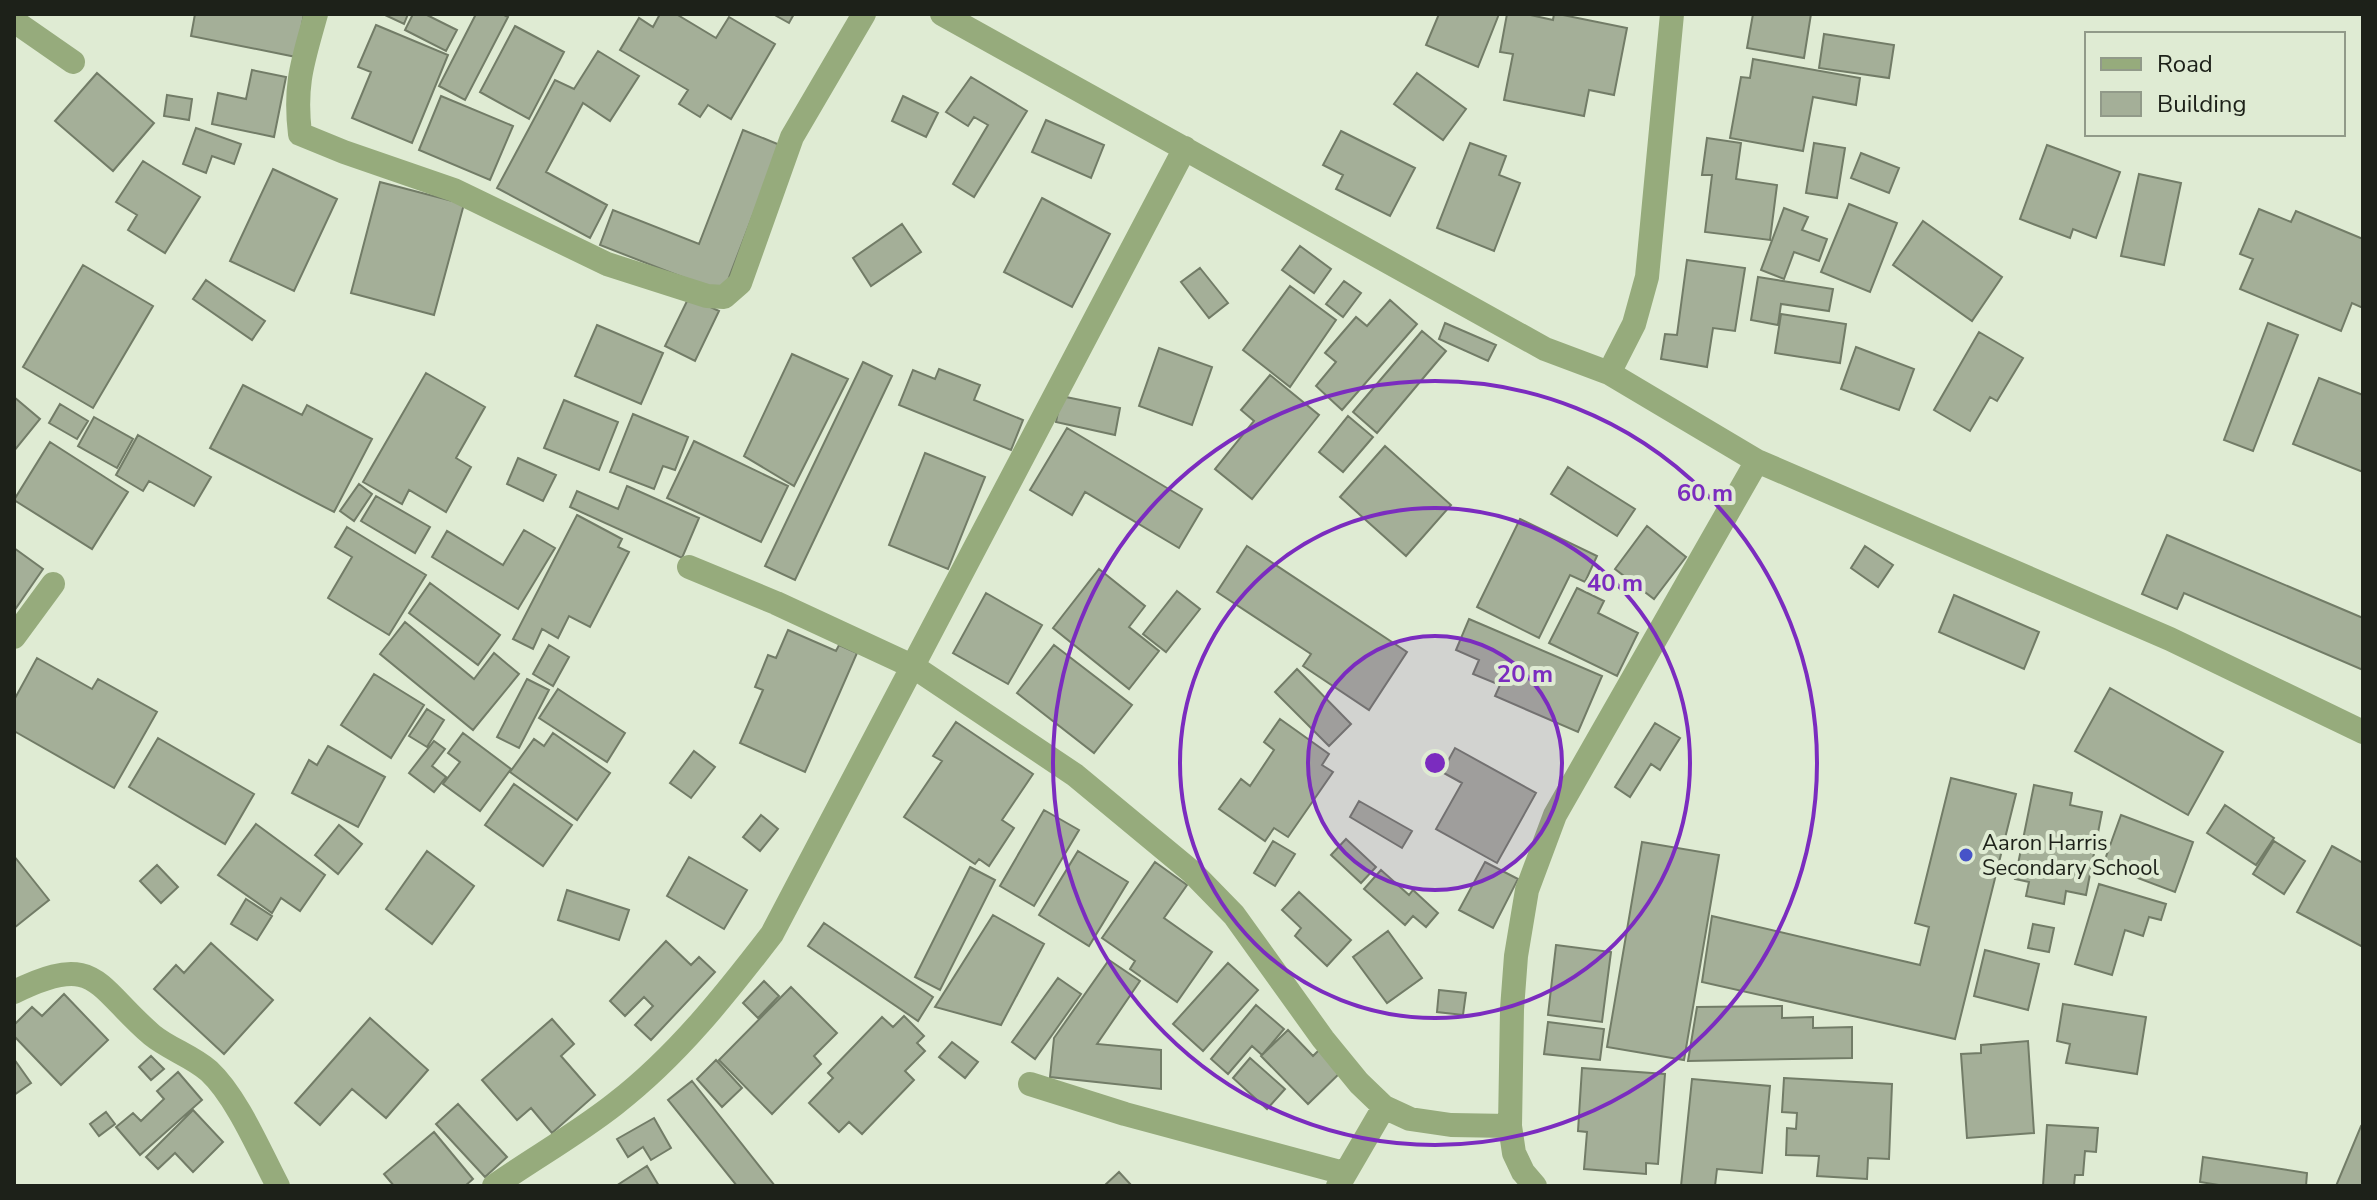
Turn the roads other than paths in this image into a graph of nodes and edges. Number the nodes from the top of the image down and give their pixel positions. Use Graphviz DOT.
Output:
graph roads {
  1 [pos="316,14"];
  2 [pos="864,14"];
  3 [pos="942,14"];
  4 [pos="1672,14"];
  5 [pos="14,21"];
  6 [pos="73,62"];
  7 [pos="1185,148"];
  8 [pos="1609,373"];
  9 [pos="1757,461"];
  10 [pos="689,567"];
  11 [pos="53,584"];
  12 [pos="14,637"];
  13 [pos="914,667"];
  14 [pos="2363,732"];
  15 [pos="14,992"];
  16 [pos="1030,1084"];
  17 [pos="1384,1107"];
  18 [pos="1510,1126"];
  19 [pos="1341,1179"];
  20 [pos="278,1186"];
  21 [pos="494,1186"];
  22 [pos="1535,1186"];
  1 -- 2 [label="street"];
  3 -- 7 [label="street"];
  4 -- 8 [label="street"];
  5 -- 6 [label="street"];
  7 -- 8 [label="street"];
  7 -- 13 [label="street"];
  8 -- 9 [label="street"];
  9 -- 14 [label="street"];
  9 -- 18 [label="street"];
  10 -- 13 [label="street"];
  11 -- 12 [label="street"];
  13 -- 17 [label="street"];
  13 -- 21 [label="street"];
  15 -- 20 [label="street"];
  16 -- 19 [label="street"];
  17 -- 18 [label="street"];
  17 -- 19 [label="street"];
  18 -- 22 [label="street"];
}
